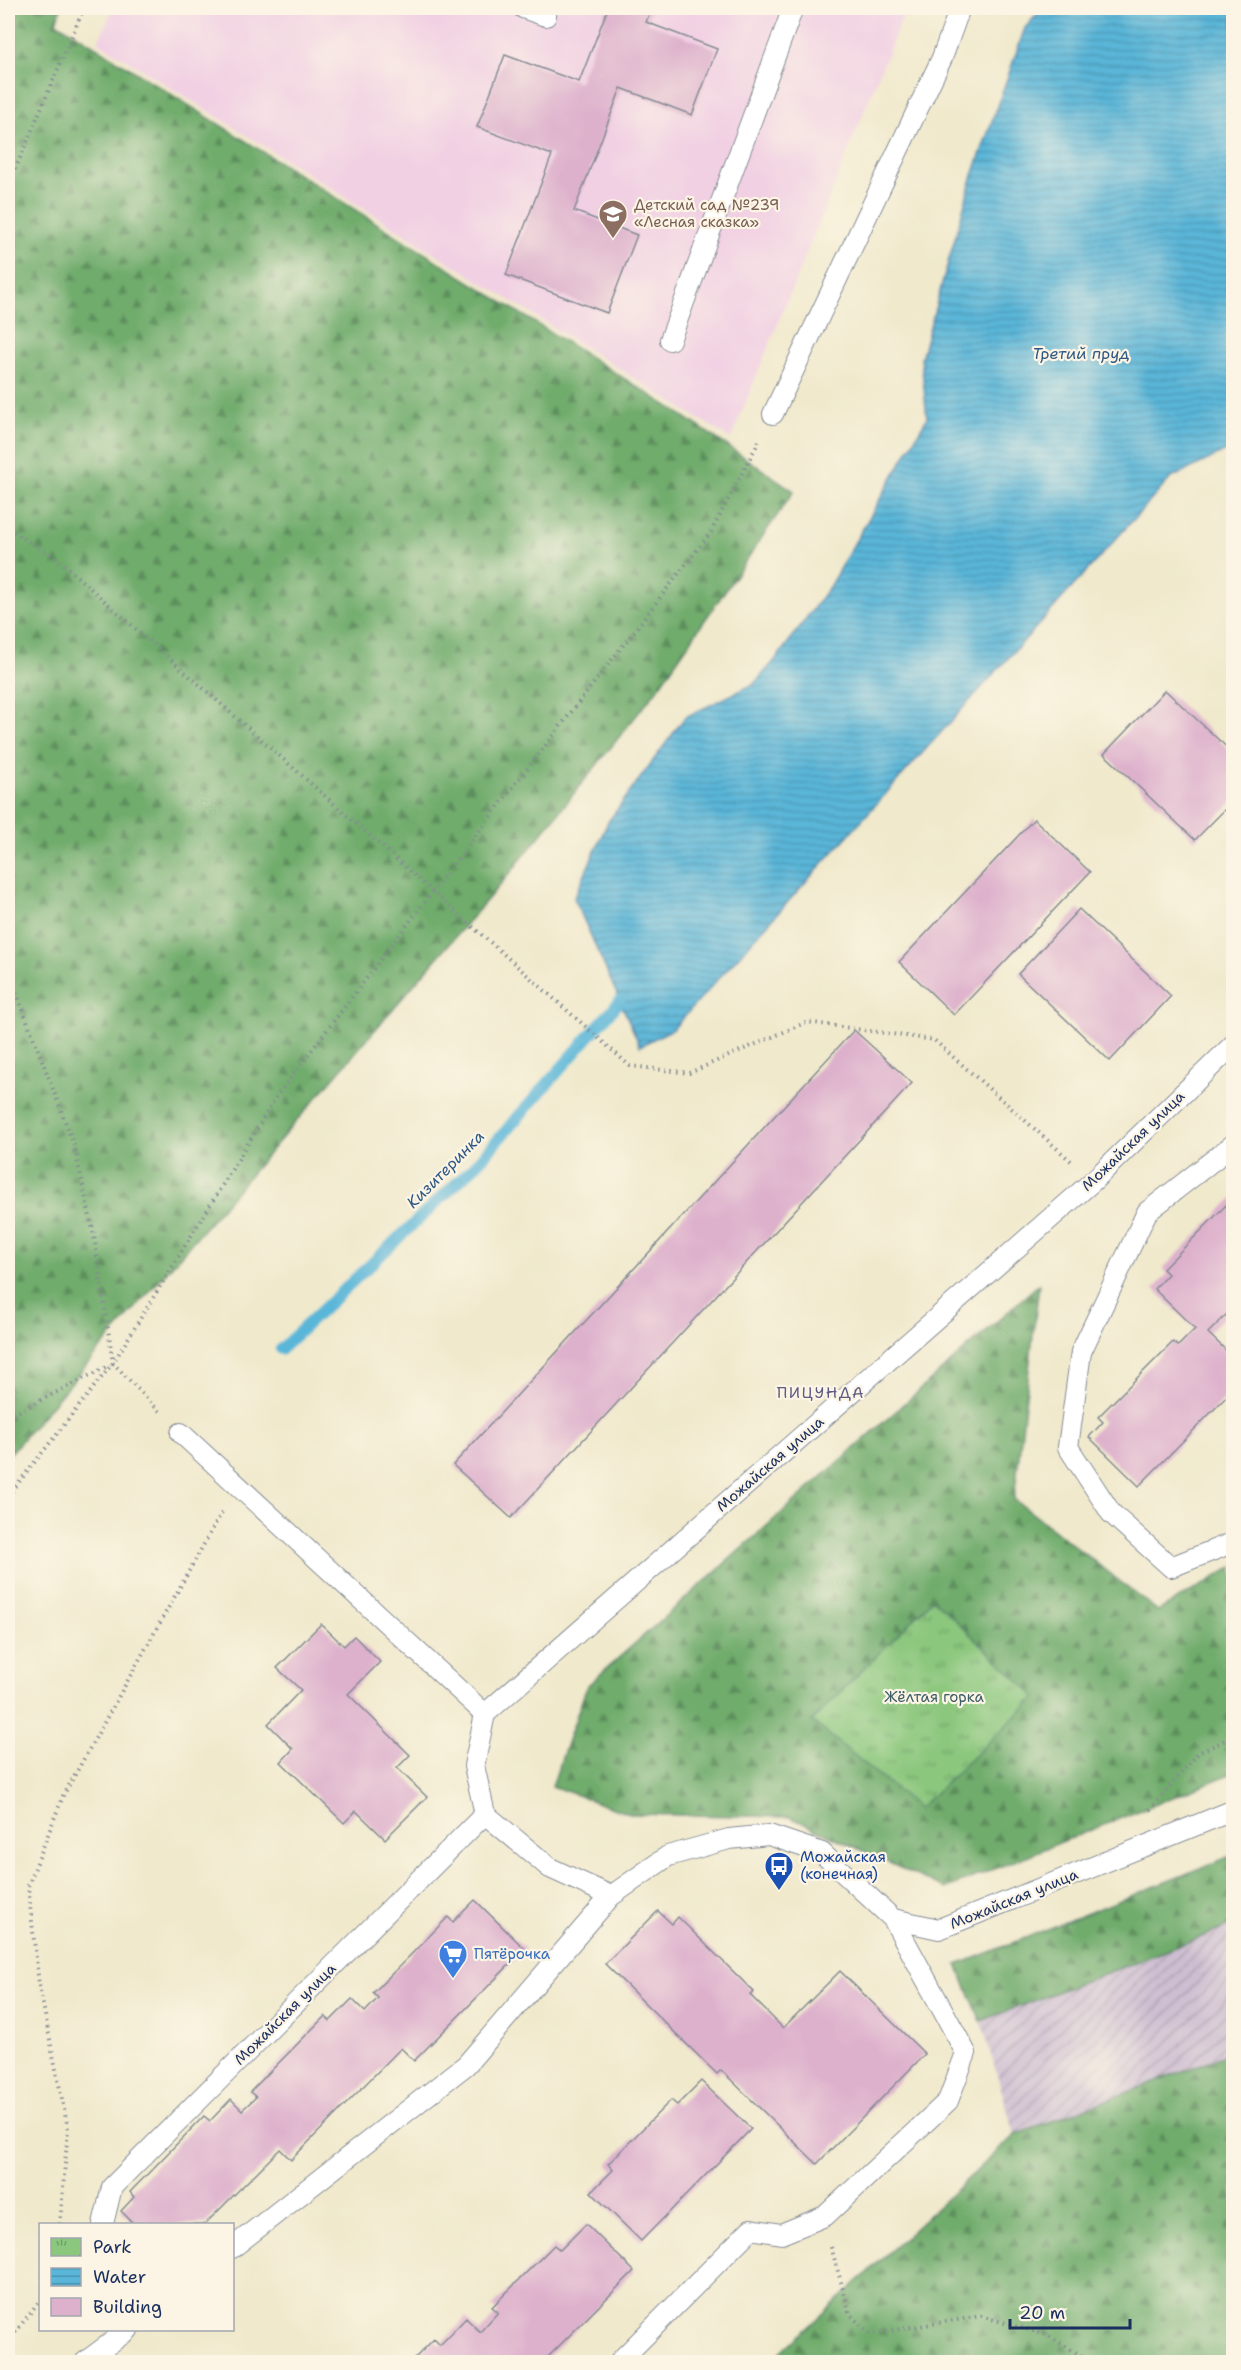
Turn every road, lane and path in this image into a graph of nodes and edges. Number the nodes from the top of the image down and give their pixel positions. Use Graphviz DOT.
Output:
graph roads {
  1 [pos="84,8"];
  2 [pos="523,8"];
  3 [pos="793,8"];
  4 [pos="960,8"];
  5 [pos="546,16"];
  6 [pos="8,186"];
  7 [pos="670,340"];
  8 [pos="773,414"];
  9 [pos="8,529"];
  10 [pos="432,892"];
  11 [pos="8,970"];
  12 [pos="1233,1044"];
  13 [pos="1233,1144"];
  14 [pos="1094,1181"];
  15 [pos="113,1363"];
  16 [pos="8,1417"];
  17 [pos="181,1433"];
  18 [pos="237,1485"];
  19 [pos="8,1496"];
  20 [pos="1233,1542"];
  21 [pos="485,1714"];
  22 [pos="1233,1736"];
  23 [pos="1233,1810"];
  24 [pos="485,1814"];
  25 [pos="1145,1816"];
  26 [pos="611,1896"];
  27 [pos="893,1919"];
  28 [pos="825,2216"];
  29 [pos="60,2223"];
  30 [pos="103,2223"];
  31 [pos="234,2246"];
  32 [pos="39,2301"];
  33 [pos="127,2331"];
  34 [pos="8,2342"];
  35 [pos="90,2361"];
  36 [pos="619,2362"];
  37 [pos="1092,2362"];
  1 -- 6 [label="path"];
  2 -- 5 [label="lane"];
  3 -- 7 [label="lane"];
  4 -- 8 [label="lane"];
  8 -- 10 [label="path"];
  9 -- 10 [label="path"];
  10 -- 14 [label="path"];
  10 -- 15 [label="path"];
  11 -- 15 [label="path"];
  12 -- 14 [label="lane, Можайская улица"];
  13 -- 20 [label="lane"];
  14 -- 21 [label="lane, Можайская улица"];
  15 -- 16 [label="path"];
  15 -- 17 [label="path"];
  15 -- 19 [label="path"];
  17 -- 18 [label="lane"];
  18 -- 21 [label="lane"];
  18 -- 29 [label="path"];
  21 -- 24 [label="lane"];
  22 -- 25 [label="path"];
  23 -- 27 [label="lane, Можайская улица"];
  24 -- 26 [label="lane"];
  24 -- 30 [label="lane, Можайская улица"];
  26 -- 27 [label="lane"];
  26 -- 31 [label="lane"];
  27 -- 28 [label="lane"];
  28 -- 36 [label="lane"];
  28 -- 37 [label="path"];
  32 -- 34 [label="path"];
  33 -- 35 [label="lane"];
}
